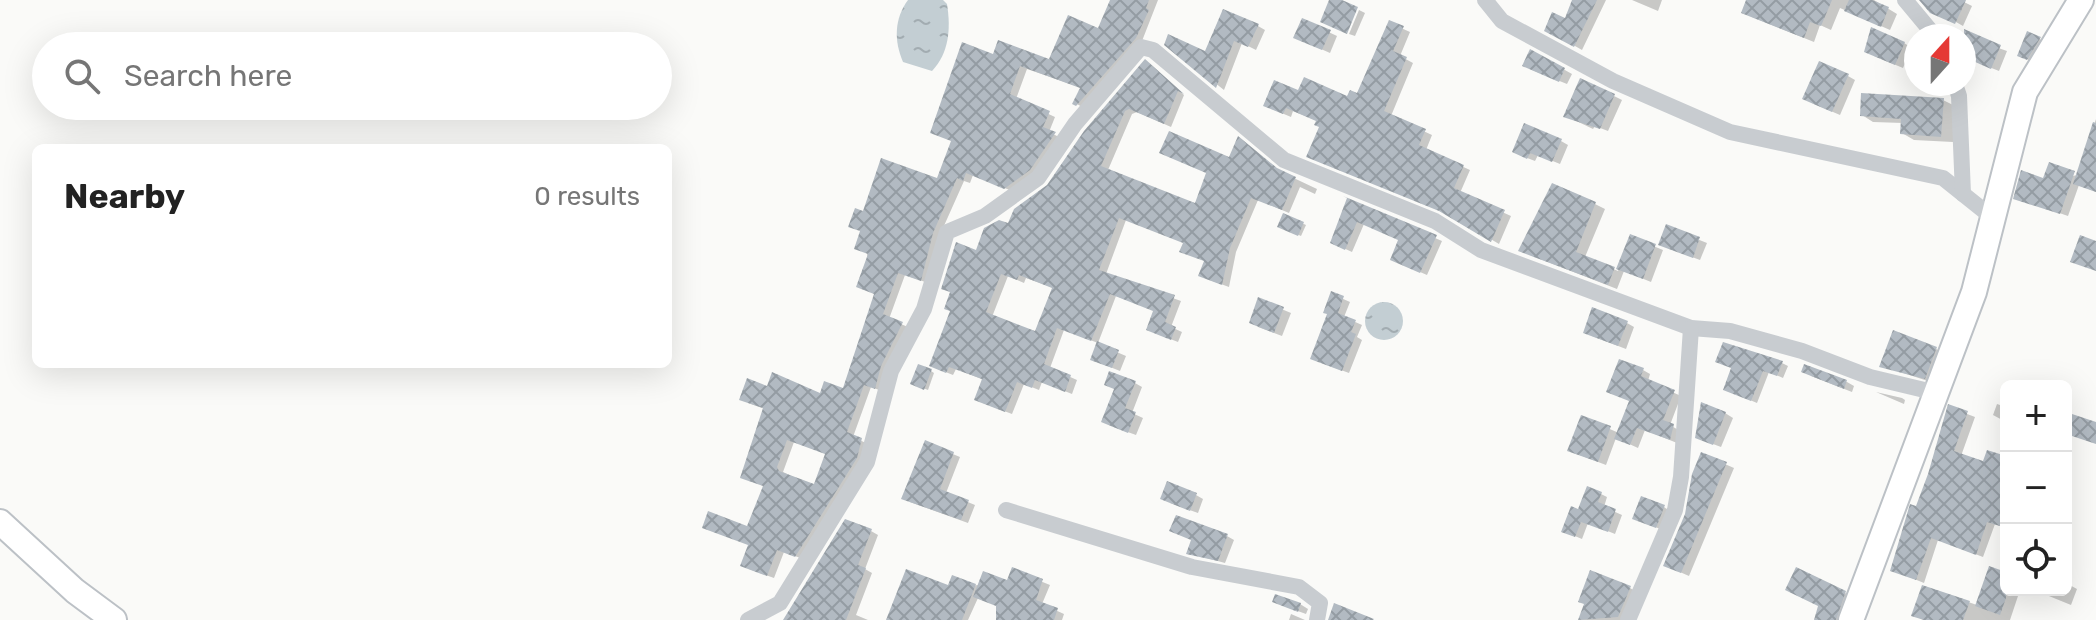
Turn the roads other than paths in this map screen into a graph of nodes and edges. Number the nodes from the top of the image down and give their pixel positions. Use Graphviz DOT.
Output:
graph roads {
  1 [pos="1485,0"];
  2 [pos="1905,0"];
  3 [pos="2081,0"];
  4 [pos="1925,24"];
  5 [pos="1959,96"];
  6 [pos="1963,194"];
  7 [pos="1993,218"];
  8 [pos="1691,328"];
  9 [pos="1937,393"];
  10 [pos="1006,510"];
  11 [pos="0,522"];
  12 [pos="114,620"];
  13 [pos="748,620"];
  14 [pos="1317,620"];
  15 [pos="1628,620"];
  16 [pos="1851,620"];
  1 -- 6 [label="street"];
  2 -- 4 [label="street"];
  3 -- 7 [label="street"];
  5 -- 6 [label="street"];
  6 -- 7 [label="street"];
  7 -- 9 [label="street"];
  8 -- 9 [label="street"];
  8 -- 13 [label="street"];
  8 -- 15 [label="street"];
  9 -- 16 [label="street"];
  10 -- 14 [label="street"];
  11 -- 12 [label="street"];
}
